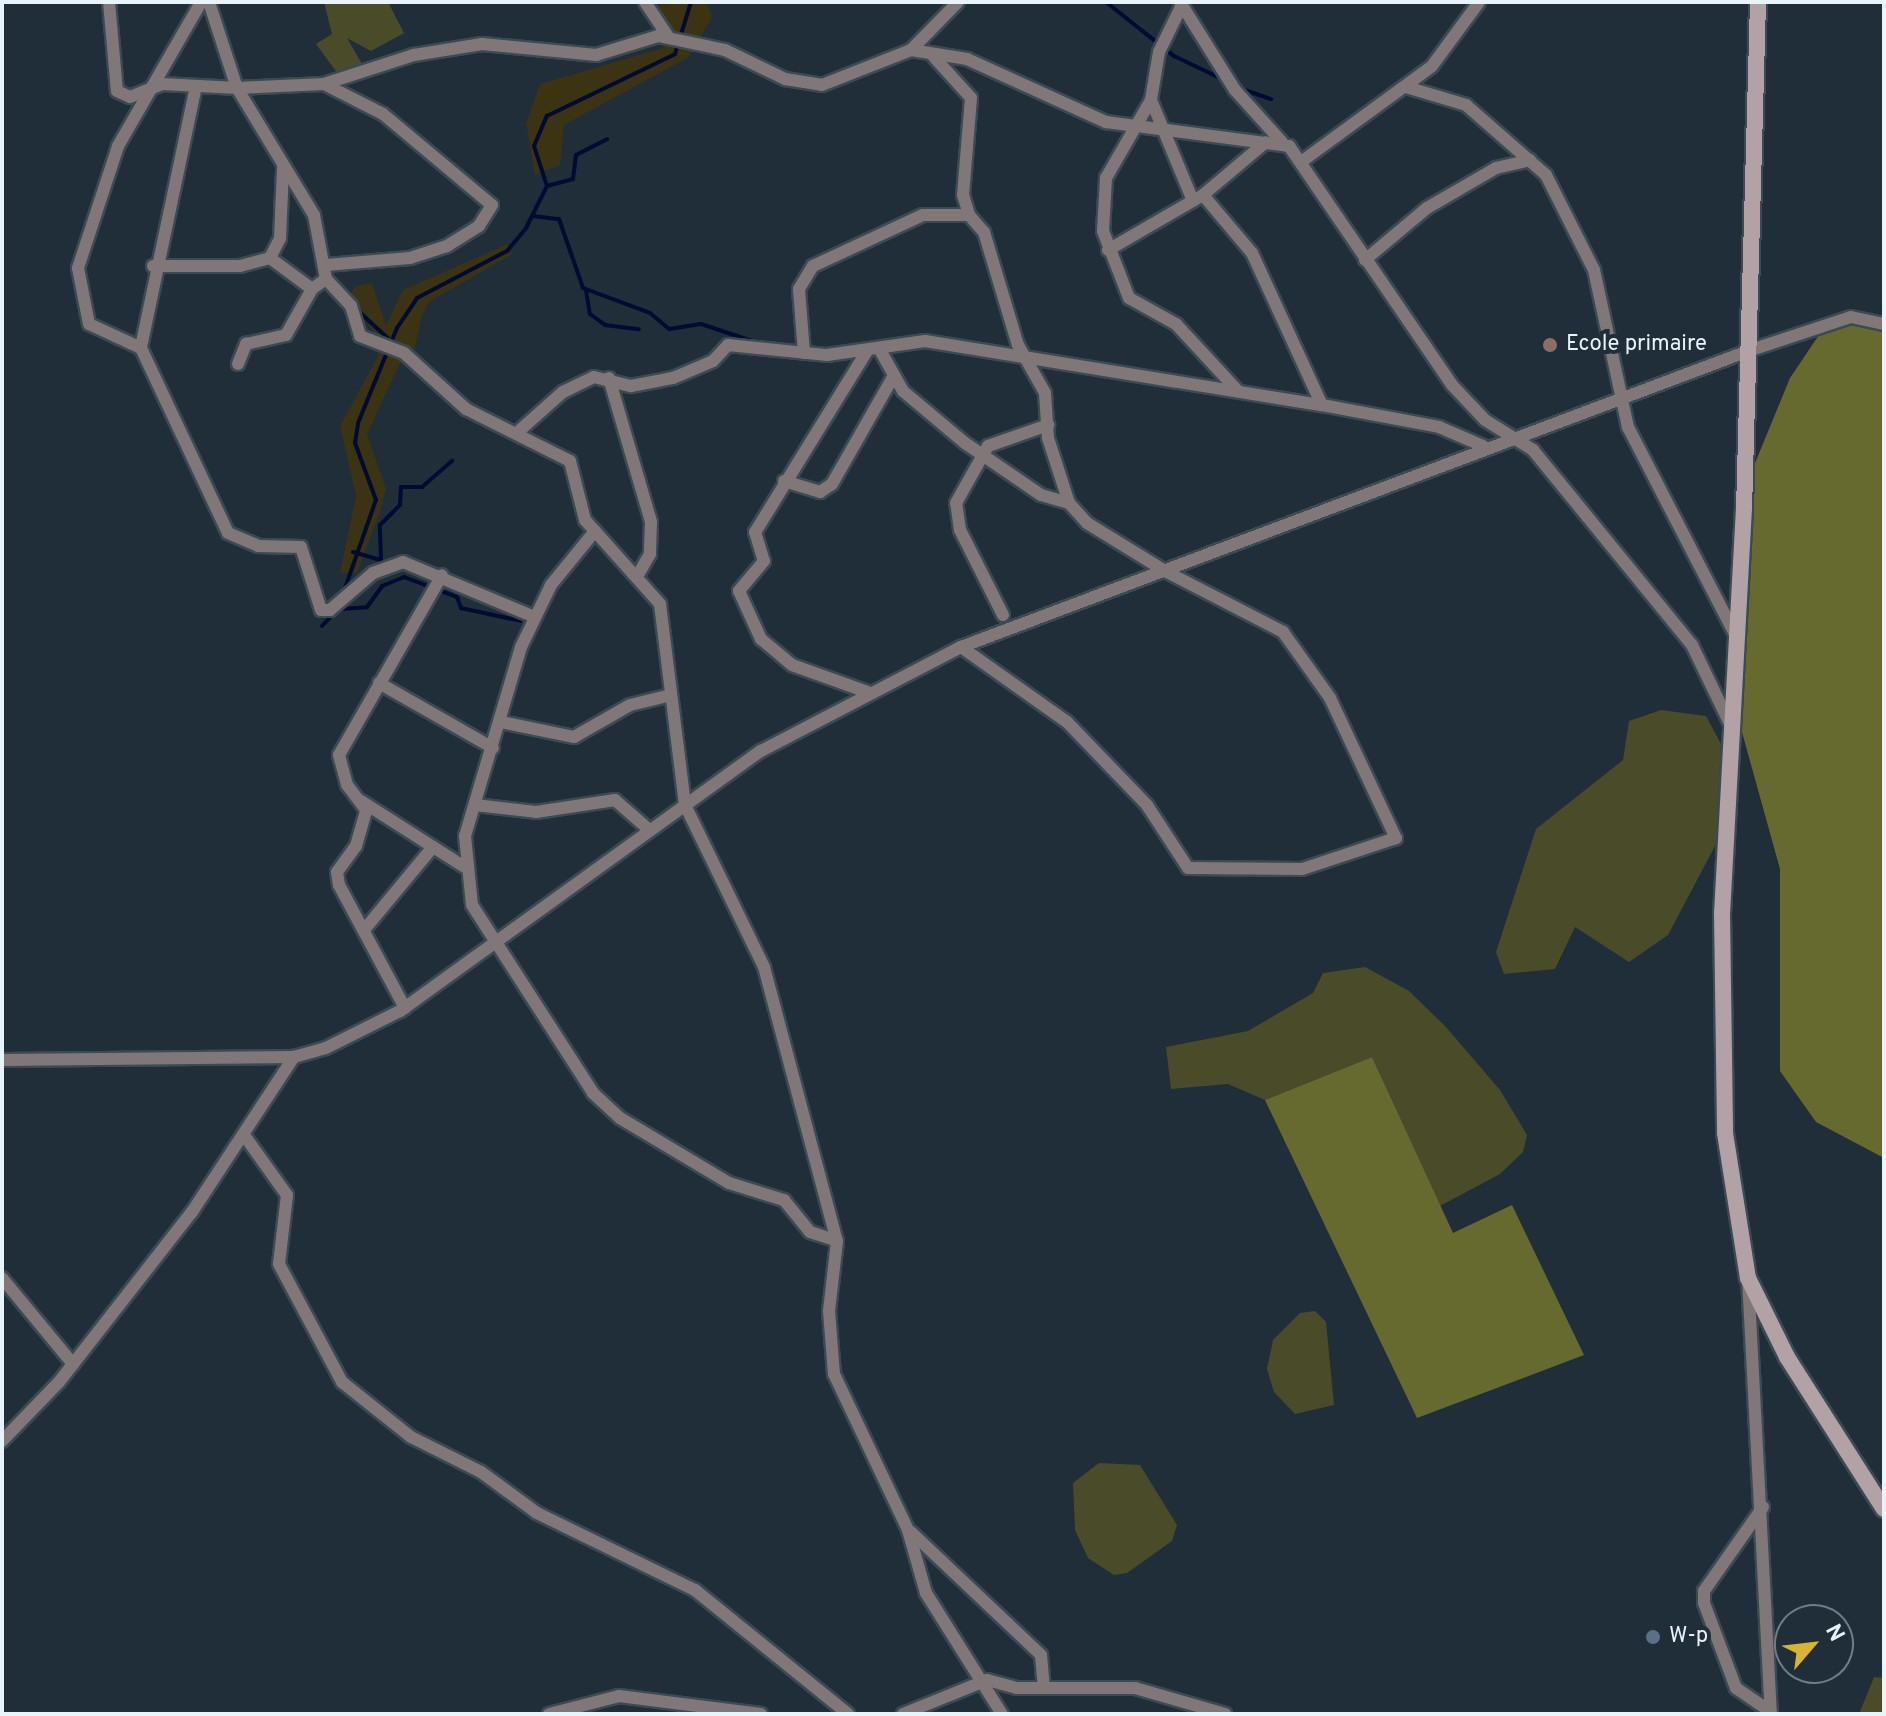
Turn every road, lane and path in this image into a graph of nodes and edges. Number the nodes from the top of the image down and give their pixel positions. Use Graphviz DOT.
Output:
graph roads {
  1 [pos="109,2"];
  2 [pos="201,2"];
  3 [pos="209,2"];
  4 [pos="645,2"];
  5 [pos="958,2"];
  6 [pos="1479,2"];
  7 [pos="1758,2"];
  8 [pos="1181,4"];
  9 [pos="669,38"];
  10 [pos="911,50"];
  11 [pos="934,57"];
  12 [pos="324,84"];
  13 [pos="196,86"];
  14 [pos="150,87"];
  15 [pos="1406,87"];
  16 [pos="237,88"];
  17 [pos="1151,100"];
  18 [pos="1131,127"];
  19 [pos="1162,133"];
  20 [pos="1266,142"];
  21 [pos="1282,142"];
  22 [pos="1530,160"];
  23 [pos="1301,162"];
  24 [pos="283,168"];
  25 [pos="1198,198"];
  26 [pos="969,215"];
  27 [pos="1108,250"];
  28 [pos="270,258"];
  29 [pos="1365,260"];
  30 [pos="326,265"];
  31 [pos="153,266"];
  32 [pos="326,279"];
  33 [pos="312,289"];
  34 [pos="1884,324"];
  35 [pos="141,348"];
  36 [pos="873,350"];
  37 [pos="1748,351"];
  38 [pos="804,353"];
  39 [pos="1025,360"];
  40 [pos="238,364"];
  41 [pos="893,377"];
  42 [pos="609,378"];
  43 [pos="1237,390"];
  44 [pos="1618,398"];
  45 [pos="1322,405"];
  46 [pos="1048,425"];
  47 [pos="519,431"];
  48 [pos="1511,436"];
  49 [pos="1483,446"];
  50 [pos="982,456"];
  51 [pos="784,481"];
  52 [pos="1069,503"];
  53 [pos="595,531"];
  54 [pos="1165,571"];
  55 [pos="639,573"];
  56 [pos="442,575"];
  57 [pos="1003,615"];
  58 [pos="532,616"];
  59 [pos="1734,632"];
  60 [pos="961,647"];
  61 [pos="379,683"];
  62 [pos="870,693"];
  63 [pos="671,695"];
  64 [pos="501,722"];
  65 [pos="1729,722"];
  66 [pos="493,748"];
  67 [pos="359,800"];
  68 [pos="475,805"];
  69 [pos="685,805"];
  70 [pos="647,828"];
  71 [pos="433,847"];
  72 [pos="463,866"];
  73 [pos="364,930"];
  74 [pos="494,942"];
  75 [pos="405,1008"];
  76 [pos="294,1057"];
  77 [pos="2,1060"];
  78 [pos="244,1135"];
  79 [pos="837,1241"];
  80 [pos="2,1278"];
  81 [pos="1748,1278"];
  82 [pos="73,1364"];
  83 [pos="2,1441"];
  84 [pos="1764,1504"];
  85 [pos="1884,1509"];
  86 [pos="908,1530"];
  87 [pos="987,1680"];
  88 [pos="1044,1688"];
  89 [pos="1771,1713"];
  90 [pos="549,1714"];
  91 [pos="761,1714"];
  92 [pos="848,1714"];
  93 [pos="903,1714"];
  94 [pos="1002,1714"];
  95 [pos="1225,1714"];
  1 -- 14 [label="street"];
  2 -- 14 [label="street"];
  3 -- 16 [label="street"];
  4 -- 9 [label="street"];
  5 -- 10 [label="street"];
  6 -- 15 [label="street"];
  7 -- 37 [label="street"];
  8 -- 17 [label="street"];
  8 -- 21 [label="street"];
  9 -- 10 [label="street"];
  9 -- 12 [label="street"];
  10 -- 11 [label="street"];
  11 -- 18 [label="street"];
  11 -- 26 [label="street"];
  12 -- 16 [label="street"];
  12 -- 30 [label="street"];
  13 -- 14 [label="street"];
  13 -- 16 [label="street"];
  13 -- 31 [label="street"];
  14 -- 35 [label="street"];
  15 -- 22 [label="street"];
  15 -- 23 [label="street"];
  16 -- 24 [label="street"];
  17 -- 18 [label="street"];
  17 -- 19 [label="street"];
  18 -- 19 [label="street"];
  18 -- 27 [label="street"];
  19 -- 20 [label="street"];
  19 -- 25 [label="street"];
  20 -- 21 [label="street"];
  20 -- 25 [label="street"];
  21 -- 23 [label="street"];
  22 -- 29 [label="street"];
  22 -- 44 [label="street"];
  23 -- 29 [label="street"];
  24 -- 28 [label="street"];
  24 -- 30 [label="street"];
  25 -- 27 [label="street"];
  25 -- 45 [label="street"];
  26 -- 38 [label="street"];
  26 -- 39 [label="street"];
  27 -- 43 [label="street"];
  28 -- 31 [label="street"];
  28 -- 33 [label="street"];
  29 -- 48 [label="street"];
  30 -- 32 [label="street"];
  31 -- 35 [label="street"];
  32 -- 33 [label="street"];
  32 -- 47 [label="street"];
  33 -- 40 [label="street"];
  34 -- 37 [label="street"];
  35 -- 56 [label="street"];
  36 -- 38 [label="street"];
  36 -- 39 [label="street"];
  36 -- 41 [label="street"];
  36 -- 51 [label="street"];
  37 -- 44 [label="street"];
  37 -- 59 [label="street"];
  38 -- 42 [label="street"];
  39 -- 43 [label="street"];
  39 -- 46 [label="street"];
  41 -- 50 [label="street"];
  41 -- 51 [label="street"];
  42 -- 47 [label="street"];
  42 -- 55 [label="street"];
  43 -- 45 [label="street"];
  44 -- 48 [label="street"];
  44 -- 59 [label="street"];
  45 -- 49 [label="street"];
  46 -- 50 [label="street"];
  46 -- 52 [label="street"];
  47 -- 53 [label="street"];
  48 -- 49 [label="street"];
  48 -- 65 [label="street"];
  49 -- 54 [label="street"];
  50 -- 52 [label="street"];
  50 -- 57 [label="street"];
  51 -- 62 [label="street"];
  52 -- 54 [label="street"];
  53 -- 55 [label="street"];
  53 -- 58 [label="street"];
  54 -- 60 [label="street"];
  54 -- 60 [label="street"];
  55 -- 63 [label="street"];
  56 -- 58 [label="street"];
  56 -- 61 [label="street"];
  58 -- 64 [label="street"];
  59 -- 65 [label="street"];
  60 -- 62 [label="street"];
  61 -- 66 [label="street"];
  61 -- 67 [label="street"];
  62 -- 69 [label="street"];
  63 -- 64 [label="street"];
  63 -- 69 [label="street"];
  64 -- 66 [label="street"];
  65 -- 81 [label="street"];
  66 -- 68 [label="street"];
  67 -- 71 [label="street"];
  67 -- 73 [label="street"];
  68 -- 70 [label="street"];
  68 -- 72 [label="street"];
  69 -- 70 [label="street"];
  69 -- 79 [label="street"];
  70 -- 74 [label="street"];
  71 -- 72 [label="street"];
  71 -- 73 [label="street"];
  72 -- 74 [label="street"];
  73 -- 75 [label="street"];
  74 -- 75 [label="street"];
  74 -- 79 [label="street"];
  75 -- 76 [label="street"];
  76 -- 77 [label="street"];
  76 -- 78 [label="street"];
  78 -- 82 [label="street"];
  78 -- 92 [label="street"];
  79 -- 86 [label="street"];
  80 -- 82 [label="street"];
  81 -- 84 [label="street"];
  81 -- 85 [label="street"];
  82 -- 83 [label="street"];
  84 -- 89 [label="street"];
  84 -- 89 [label="street"];
  86 -- 87 [label="street"];
  86 -- 88 [label="street"];
  87 -- 88 [label="street"];
  87 -- 93 [label="street"];
  87 -- 94 [label="street"];
  88 -- 95 [label="street"];
  90 -- 91 [label="street"];
}
